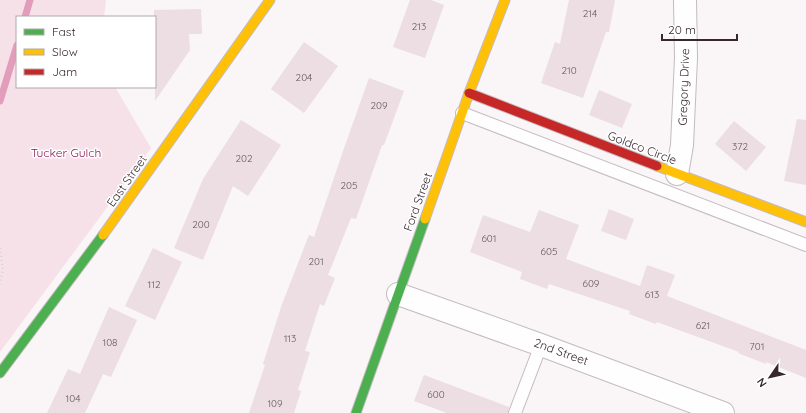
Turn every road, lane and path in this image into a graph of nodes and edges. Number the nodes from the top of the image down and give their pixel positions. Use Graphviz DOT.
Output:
graph roads {
  1 [pos="270,0"];
  2 [pos="505,0"];
  3 [pos="685,0"];
  4 [pos="470,93"];
  5 [pos="462,113"];
  6 [pos="677,174"];
  7 [pos="806,222"];
  8 [pos="806,245"];
  9 [pos="0,248"];
  10 [pos="0,284"];
  11 [pos="398,294"];
  12 [pos="541,345"];
  13 [pos="0,373"];
  14 [pos="356,413"];
  15 [pos="515,413"];
  16 [pos="722,413"];
  1 -- 13 [label="street, East Street"];
  2 -- 4 [label="street, Ford Street"];
  3 -- 6 [label="street, Gregory Drive"];
  4 -- 5 [label="street, Ford Street"];
  4 -- 6 [label="street, Goldco Circle"];
  5 -- 8 [label="lane"];
  5 -- 11 [label="street, Ford Street"];
  6 -- 7 [label="street, Goldco Circle"];
  9 -- 10 [label="path"];
  11 -- 12 [label="street, 2nd Street"];
  11 -- 14 [label="street, Ford Street"];
  12 -- 15 [label="lane"];
  12 -- 16 [label="street, 2nd Street"];
}
